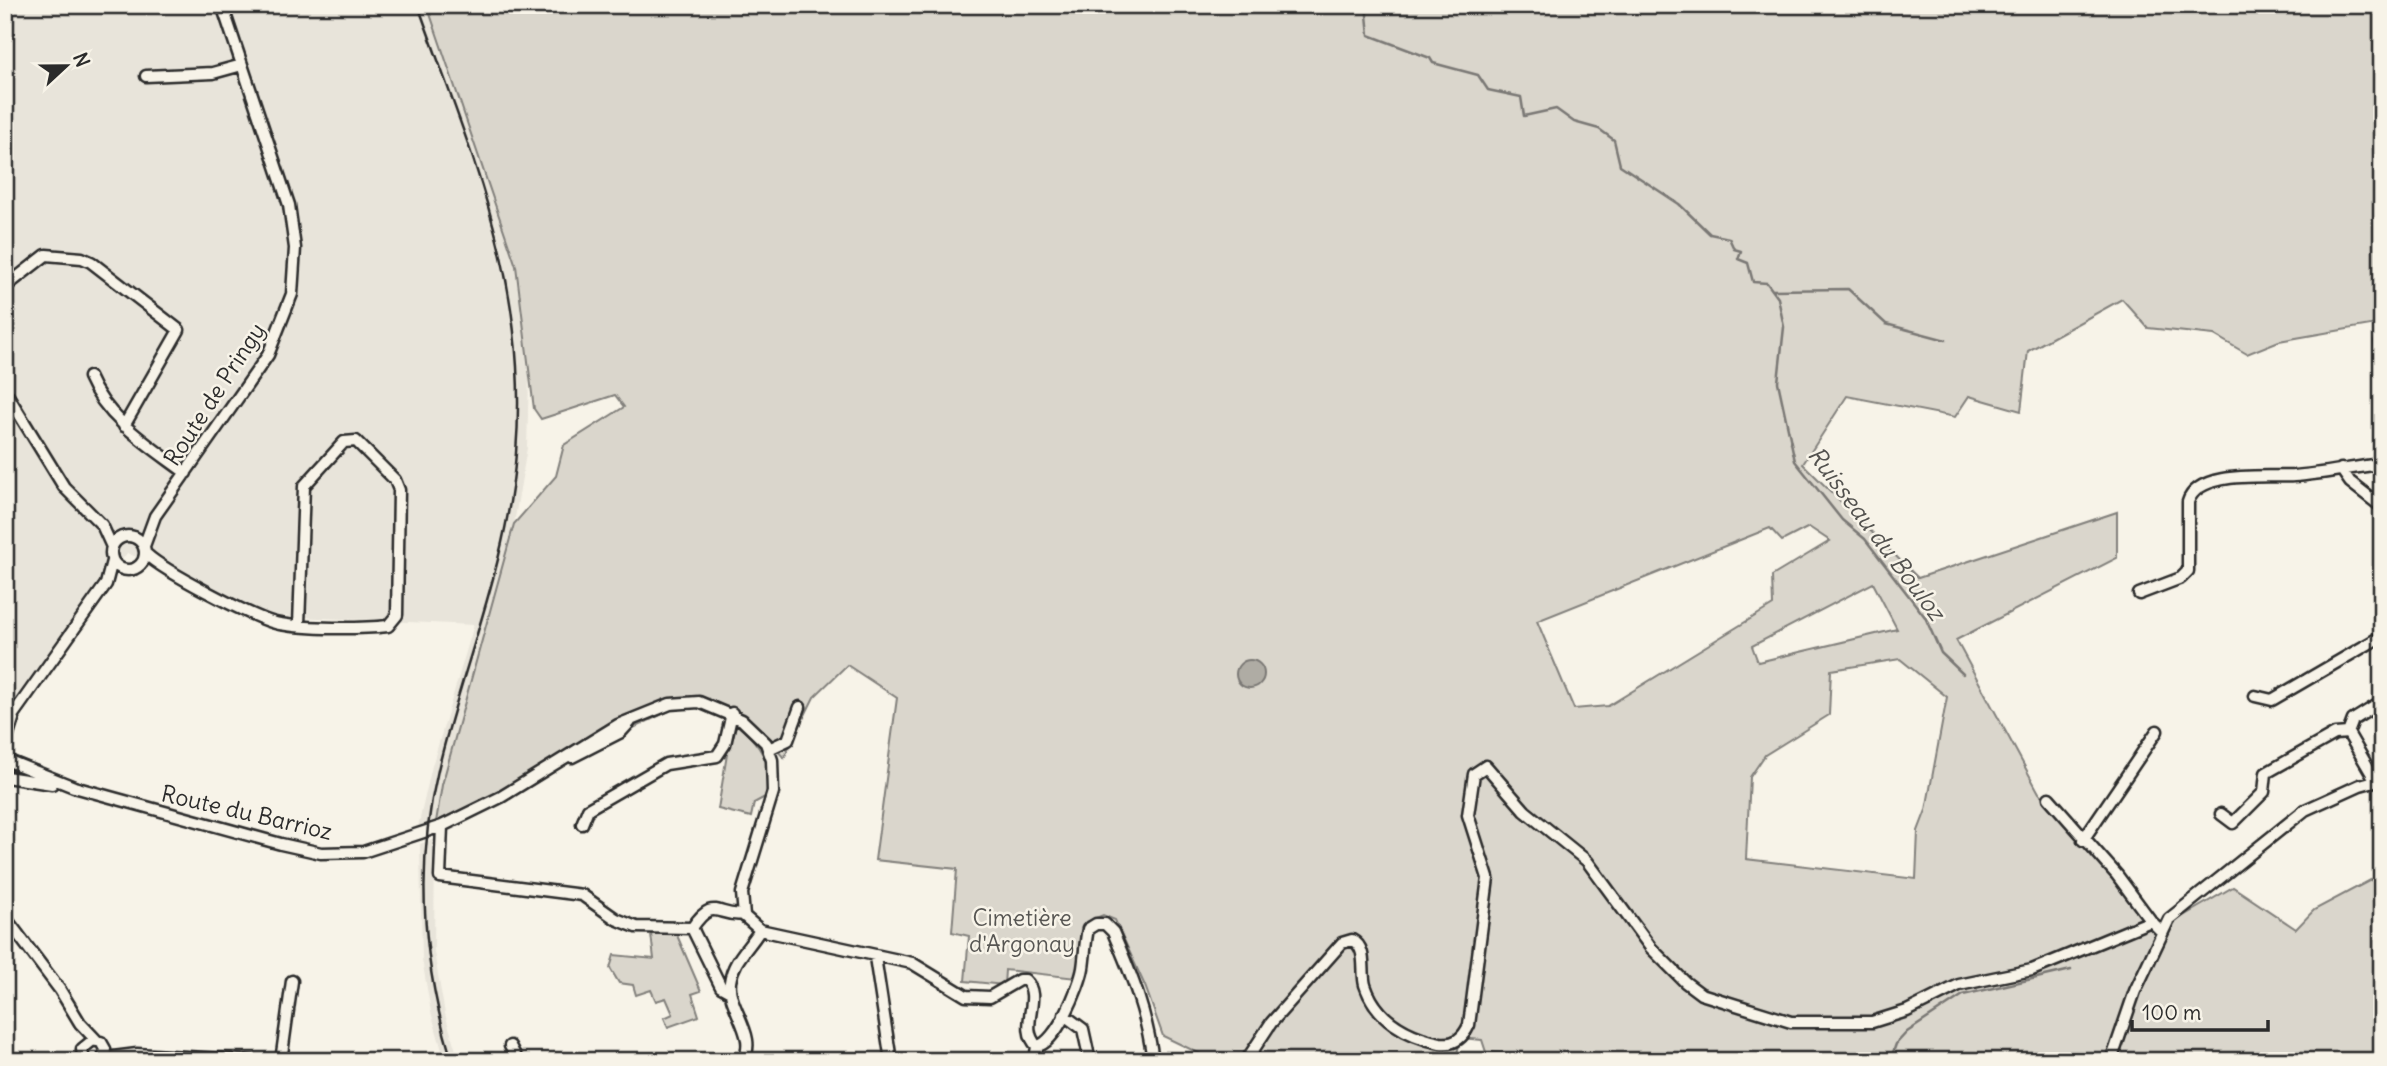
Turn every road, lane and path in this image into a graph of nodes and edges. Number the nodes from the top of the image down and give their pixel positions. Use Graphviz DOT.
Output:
graph roads {
  1 [pos="222,5"];
  2 [pos="242,65"];
  3 [pos="146,76"];
  4 [pos="5,287"];
  5 [pos="2381,342"];
  6 [pos="2382,357"];
  7 [pos="89,377"];
  8 [pos="5,391"];
  9 [pos="124,426"];
  10 [pos="2382,464"];
  11 [pos="2341,469"];
  12 [pos="186,473"];
  13 [pos="2382,508"];
  14 [pos="155,516"];
  15 [pos="102,525"];
  16 [pos="129,536"];
  17 [pos="112,547"];
  18 [pos="145,550"];
  19 [pos="112,561"];
  20 [pos="139,567"];
  21 [pos="124,570"];
  22 [pos="165,570"];
  23 [pos="106,584"];
  24 [pos="2139,594"];
  25 [pos="299,625"];
  26 [pos="2382,636"];
  27 [pos="2255,696"];
  28 [pos="2382,702"];
  29 [pos="800,707"];
  30 [pos="732,713"];
  31 [pos="14,714"];
  32 [pos="5,726"];
  33 [pos="2157,731"];
  34 [pos="2348,733"];
  35 [pos="5,745"];
  36 [pos="769,749"];
  37 [pos="7,758"];
  38 [pos="6,777"];
  39 [pos="2379,780"];
  40 [pos="74,787"];
  41 [pos="2049,798"];
  42 [pos="2221,814"];
  43 [pos="582,824"];
  44 [pos="442,826"];
  45 [pos="2083,840"];
  46 [pos="742,910"];
  47 [pos="5,917"];
  48 [pos="2151,921"];
  49 [pos="692,928"];
  50 [pos="760,930"];
  51 [pos="2162,932"];
  52 [pos="875,957"];
  53 [pos="292,981"];
  54 [pos="730,992"];
  55 [pos="1064,1015"];
  56 [pos="80,1023"];
  57 [pos="100,1043"];
  58 [pos="83,1046"];
  59 [pos="510,1046"];
  60 [pos="1037,1046"];
  61 [pos="129,1054"];
  62 [pos="104,1059"];
  63 [pos="745,1059"];
  64 [pos="85,1061"];
  65 [pos="255,1061"];
  66 [pos="281,1061"];
  67 [pos="518,1061"];
  68 [pos="891,1061"];
  69 [pos="1035,1061"];
  70 [pos="1090,1061"];
  71 [pos="1153,1061"];
  72 [pos="1246,1061"];
  73 [pos="2111,1061"];
  1 -- 2 [label="street, Route de Pringy"];
  2 -- 3 [label="street"];
  2 -- 12 [label="street, Route de Pringy"];
  4 -- 9 [label="street"];
  5 -- 6 [label="street"];
  7 -- 9 [label="street"];
  8 -- 15 [label="street"];
  9 -- 12 [label="street"];
  10 -- 11 [label="street"];
  11 -- 13 [label="street"];
  11 -- 24 [label="street"];
  12 -- 14 [label="street, Route de Pringy"];
  14 -- 16 [label="street, Route de Pringy"];
  14 -- 18 [label="street, Route de Pringy"];
  15 -- 16 [label="street"];
  15 -- 17 [label="street"];
  16 -- 17 [label="street"];
  16 -- 18 [label="street"];
  17 -- 19 [label="street"];
  18 -- 20 [label="street"];
  18 -- 22 [label="street"];
  19 -- 21 [label="street"];
  19 -- 23 [label="street"];
  20 -- 21 [label="street"];
  20 -- 22 [label="street"];
  21 -- 23 [label="street"];
  22 -- 25 [label="street"];
  23 -- 31 [label="street"];
  25 -- 25 [label="street"];
  26 -- 27 [label="street"];
  28 -- 34 [label="street"];
  29 -- 36 [label="street"];
  30 -- 36 [label="street, Route du Barrioz"];
  30 -- 43 [label="street"];
  30 -- 44 [label="street, Route du Barrioz"];
  31 -- 32 [label="street"];
  31 -- 35 [label="street"];
  33 -- 45 [label="street"];
  34 -- 39 [label="street"];
  34 -- 42 [label="street"];
  36 -- 46 [label="street"];
  37 -- 38 [label="street"];
  37 -- 40 [label="street, Route du Barrioz"];
  38 -- 40 [label="street, Route du Barrioz"];
  39 -- 51 [label="street"];
  40 -- 44 [label="street, Route du Barrioz"];
  41 -- 45 [label="street"];
  44 -- 49 [label="street"];
  45 -- 48 [label="street"];
  46 -- 49 [label="street"];
  46 -- 50 [label="street"];
  47 -- 56 [label="street"];
  48 -- 51 [label="street"];
  48 -- 72 [label="street"];
  49 -- 54 [label="street"];
  50 -- 52 [label="street"];
  50 -- 54 [label="street"];
  51 -- 73 [label="street"];
  52 -- 60 [label="street"];
  52 -- 68 [label="street"];
  53 -- 66 [label="street"];
  54 -- 63 [label="street"];
  55 -- 60 [label="street"];
  55 -- 70 [label="street"];
  55 -- 71 [label="street"];
  56 -- 57 [label="street"];
  56 -- 58 [label="street"];
  57 -- 58 [label="street"];
  57 -- 61 [label="street"];
  57 -- 62 [label="street"];
  58 -- 64 [label="street"];
  59 -- 67 [label="street"];
  60 -- 69 [label="street"];
  61 -- 62 [label="street"];
  61 -- 65 [label="street"];
}
